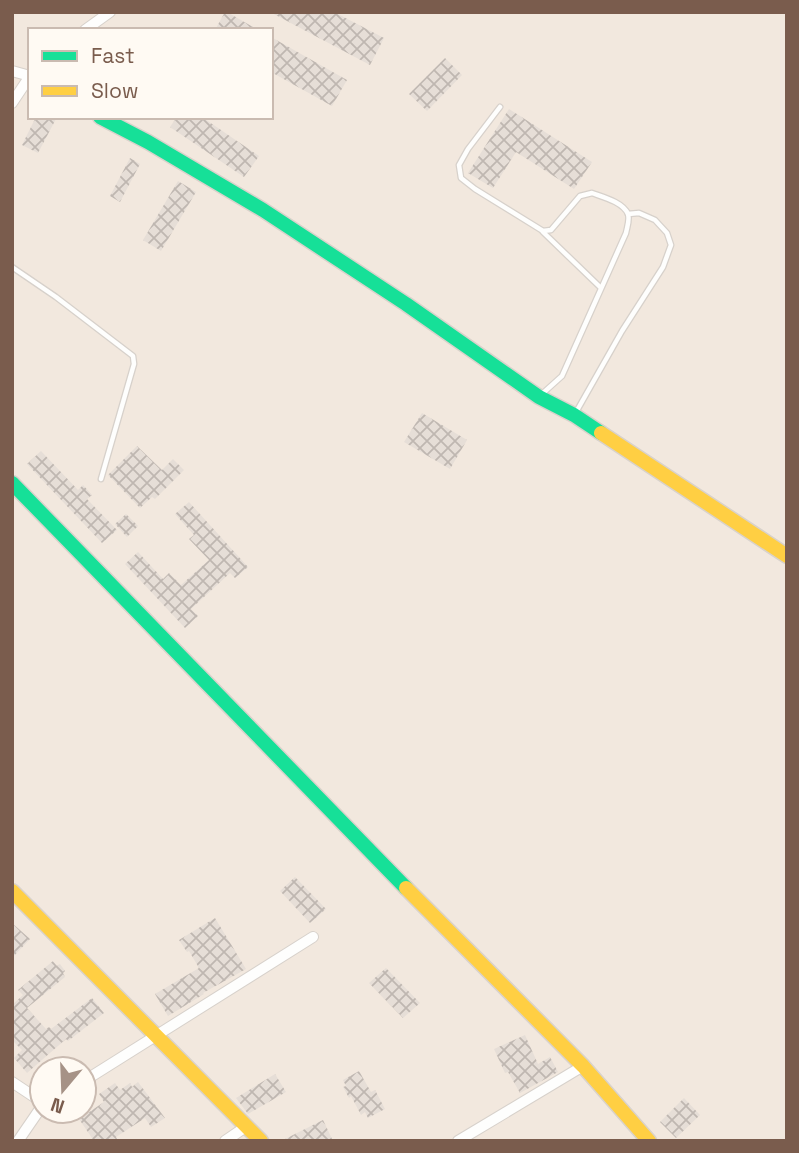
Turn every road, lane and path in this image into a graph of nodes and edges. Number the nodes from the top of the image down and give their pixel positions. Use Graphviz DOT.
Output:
graph roads {
  1 [pos="110,12"];
  2 [pos="88,28"];
  3 [pos="28,79"];
  4 [pos="12,103"];
  5 [pos="500,107"];
  6 [pos="104,119"];
  7 [pos="628,214"];
  8 [pos="543,231"];
  9 [pos="12,267"];
  10 [pos="600,288"];
  11 [pos="539,397"];
  12 [pos="574,415"];
  13 [pos="100,479"];
  14 [pos="12,483"];
  15 [pos="787,556"];
  16 [pos="12,891"];
  17 [pos="313,937"];
  18 [pos="157,1035"];
  19 [pos="583,1066"];
  20 [pos="98,1072"];
  21 [pos="12,1082"];
  22 [pos="28,1094"];
  23 [pos="28,1125"];
  24 [pos="247,1126"];
  25 [pos="18,1141"];
  26 [pos="225,1141"];
  27 [pos="261,1141"];
  28 [pos="458,1141"];
  29 [pos="649,1141"];
  1 -- 2 [label="street"];
  3 -- 4 [label="street"];
  5 -- 8 [label="lane"];
  6 -- 11 [label="street"];
  7 -- 8 [label="lane"];
  7 -- 10 [label="lane"];
  7 -- 12 [label="lane"];
  8 -- 10 [label="lane"];
  9 -- 13 [label="lane"];
  10 -- 11 [label="lane"];
  11 -- 12 [label="street"];
  12 -- 15 [label="street"];
  14 -- 19 [label="street"];
  16 -- 18 [label="street"];
  17 -- 18 [label="street"];
  18 -- 20 [label="street"];
  18 -- 24 [label="street"];
  19 -- 28 [label="street"];
  19 -- 29 [label="street"];
  21 -- 22 [label="street"];
  23 -- 25 [label="street"];
  24 -- 26 [label="street"];
  24 -- 27 [label="street"];
}
